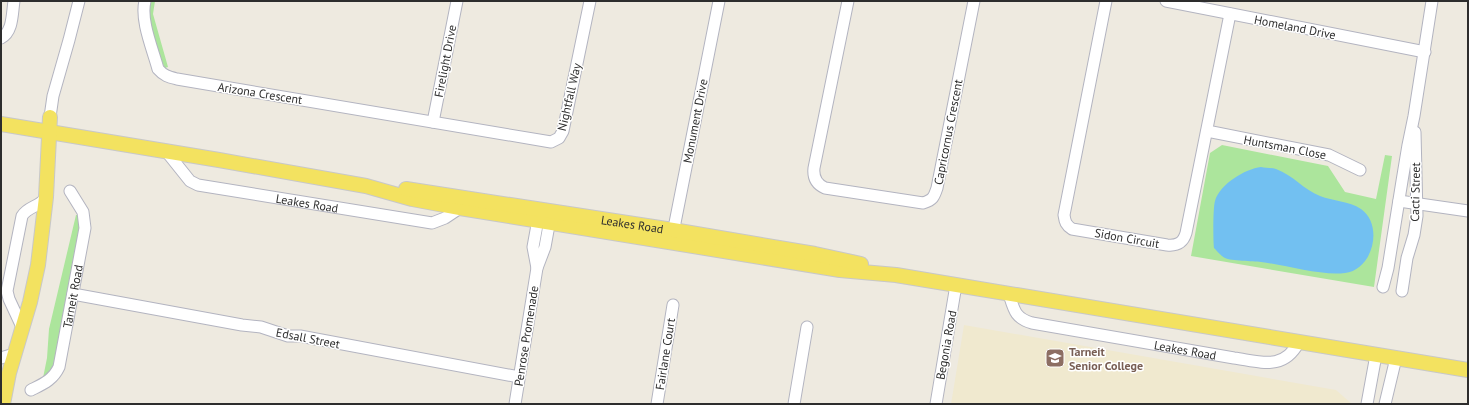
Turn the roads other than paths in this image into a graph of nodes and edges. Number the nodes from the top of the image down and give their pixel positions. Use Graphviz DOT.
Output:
graph roads {
  1 [pos="14,1"];
  2 [pos="79,1"];
  3 [pos="145,1"];
  4 [pos="455,1"];
  5 [pos="590,1"];
  6 [pos="719,1"];
  7 [pos="848,1"];
  8 [pos="974,1"];
  9 [pos="1106,1"];
  10 [pos="1166,1"];
  11 [pos="1432,1"];
  12 [pos="1230,14"];
  13 [pos="1,38"];
  14 [pos="1425,52"];
  15 [pos="1414,116"];
  16 [pos="50,117"];
  17 [pos="433,122"];
  18 [pos="1,124"];
  19 [pos="1206,131"];
  20 [pos="49,132"];
  21 [pos="166,151"];
  22 [pos="1360,170"];
  23 [pos="366,186"];
  24 [pos="70,191"];
  25 [pos="46,197"];
  26 [pos="1399,201"];
  27 [pos="1417,203"];
  28 [pos="460,208"];
  29 [pos="1468,211"];
  30 [pos="545,216"];
  31 [pos="672,236"];
  32 [pos="956,285"];
  33 [pos="1383,287"];
  34 [pos="1402,291"];
  35 [pos="73,294"];
  36 [pos="1009,294"];
  37 [pos="673,305"];
  38 [pos="22,327"];
  39 [pos="807,327"];
  40 [pos="1299,342"];
  41 [pos="1376,355"];
  42 [pos="7,356"];
  43 [pos="1396,358"];
  44 [pos="5,369"];
  45 [pos="1468,370"];
  46 [pos="519,377"];
  47 [pos="31,390"];
  48 [pos="3,404"];
  49 [pos="515,404"];
  50 [pos="657,404"];
  51 [pos="794,404"];
  52 [pos="936,404"];
  53 [pos="1367,404"];
  54 [pos="1385,404"];
  1 -- 13 [label="street"];
  2 -- 16 [label="street"];
  3 -- 17 [label="street, Arizona Crescent"];
  4 -- 17 [label="street, Firelight Drive"];
  5 -- 17 [label="street, Nightfall Way"];
  6 -- 31 [label="street, Monument Drive"];
  7 -- 8 [label="street, Capricornus Crescent"];
  9 -- 19 [label="street, Sidon Circuit"];
  10 -- 12 [label="street, Homeland Drive"];
  11 -- 14 [label="street, Cacti Street"];
  12 -- 14 [label="street, Homeland Drive"];
  12 -- 19 [label="street, Sidon Circuit"];
  14 -- 15 [label="street, Cacti Street"];
  15 -- 26 [label="street, Cacti Street"];
  15 -- 27 [label="street, Cacti Street"];
  16 -- 20 [label="main road"];
  18 -- 20 [label="main road, Leakes Road"];
  19 -- 22 [label="street, Huntsman Close"];
  20 -- 21 [label="main road, Leakes Road"];
  20 -- 25 [label="main road"];
  21 -- 23 [label="main road, Leakes Road"];
  21 -- 28 [label="street, Leakes Road"];
  23 -- 28 [label="main road, Leakes Road"];
  23 -- 30 [label="main road, Leakes Road"];
  24 -- 35 [label="street, Tarneit Road"];
  25 -- 38 [label="main road"];
  25 -- 38 [label="street"];
  26 -- 27 [label="street"];
  26 -- 33 [label="street, Cacti Street"];
  27 -- 29 [label="street"];
  27 -- 34 [label="street, Cacti Street"];
  28 -- 30 [label="main road, Leakes Road"];
  30 -- 31 [label="main road, Leakes Road"];
  30 -- 46 [label="street, Penrose Promenade"];
  31 -- 32 [label="main road, Leakes Road"];
  32 -- 36 [label="main road, Leakes Road"];
  32 -- 52 [label="street, Begonia Road"];
  35 -- 46 [label="street, Edsall Street"];
  35 -- 47 [label="street, Tarneit Road"];
  36 -- 40 [label="main road, Leakes Road"];
  36 -- 40 [label="street, Leakes Road"];
  37 -- 50 [label="street, Fairlane Court"];
  38 -- 42 [label="main road"];
  39 -- 51 [label="street"];
  40 -- 41 [label="main road, Leakes Road"];
  41 -- 43 [label="main road, Leakes Road"];
  41 -- 53 [label="street"];
  42 -- 44 [label="main road"];
  43 -- 45 [label="main road, Leakes Road"];
  43 -- 54 [label="street"];
  44 -- 48 [label="main road"];
  46 -- 49 [label="street, Penrose Promenade"];
}
